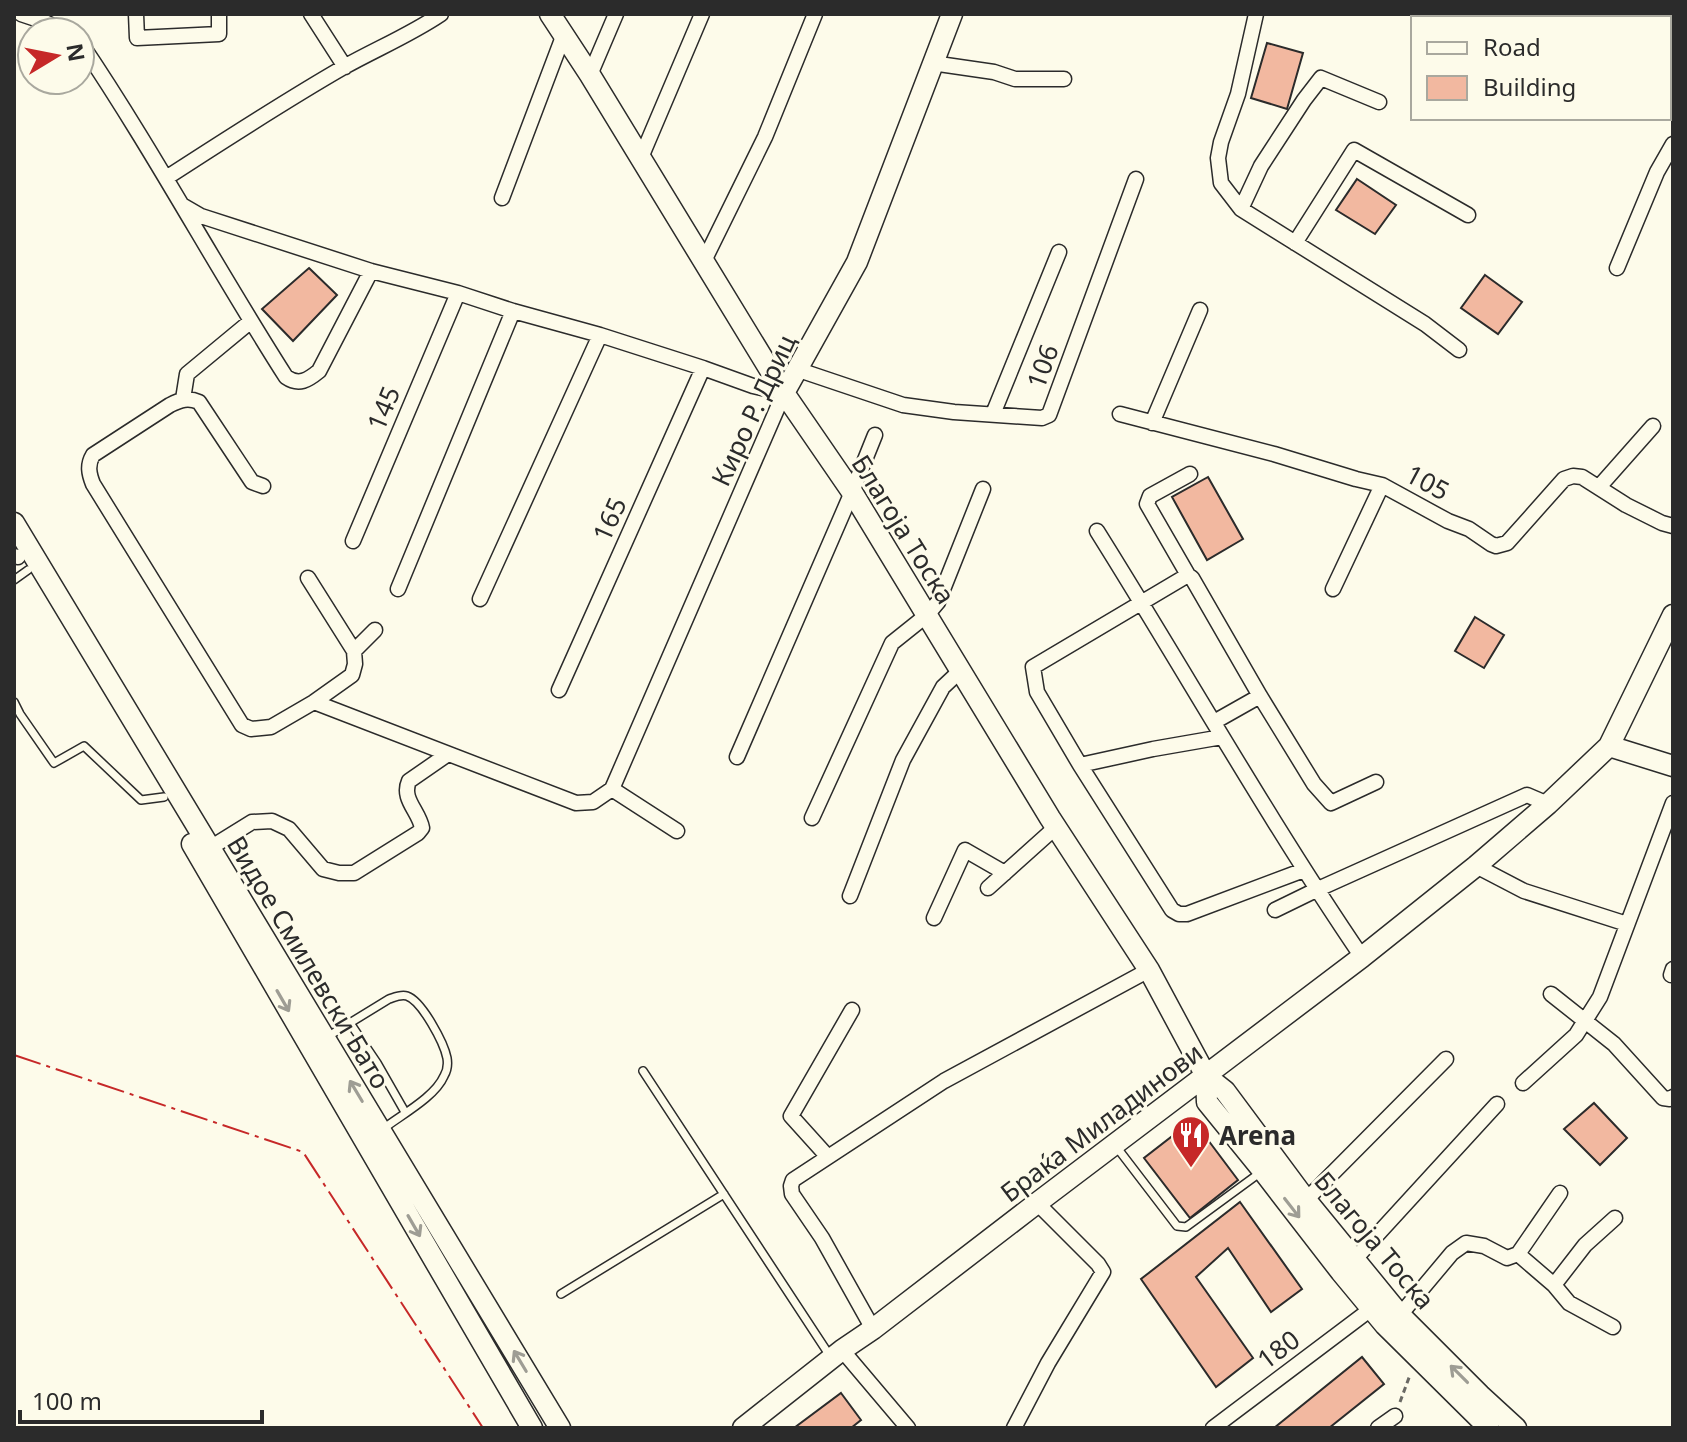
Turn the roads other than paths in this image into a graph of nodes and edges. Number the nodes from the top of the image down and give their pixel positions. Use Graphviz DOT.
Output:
graph roads {
  1 [pos="136,14"];
  2 [pos="219,14"];
  3 [pos="311,14"];
  4 [pos="441,14"];
  5 [pos="550,14"];
  6 [pos="616,14"];
  7 [pos="702,14"];
  8 [pos="815,14"];
  9 [pos="952,14"];
  10 [pos="1256,14"];
  11 [pos="564,34"];
  12 [pos="932,63"];
  13 [pos="96,67"];
  14 [pos="345,67"];
  15 [pos="590,75"];
  16 [pos="1064,79"];
  17 [pos="1379,102"];
  18 [pos="1673,144"];
  19 [pos="640,160"];
  20 [pos="166,178"];
  21 [pos="1136,179"];
  22 [pos="502,198"];
  23 [pos="182,205"];
  24 [pos="1241,209"];
  25 [pos="1468,215"];
  26 [pos="1295,243"];
  27 [pos="1059,252"];
  28 [pos="704,261"];
  29 [pos="1617,268"];
  30 [pos="371,271"];
  31 [pos="458,293"];
  32 [pos="1200,310"];
  33 [pos="513,311"];
  34 [pos="251,321"];
  35 [pos="600,335"];
  36 [pos="1459,350"];
  37 [pos="703,368"];
  38 [pos="796,369"];
  39 [pos="784,393"];
  40 [pos="183,399"];
  41 [pos="993,414"];
  42 [pos="1120,414"];
  43 [pos="1152,423"];
  44 [pos="1653,426"];
  45 [pos="875,435"];
  46 [pos="1190,474"];
  47 [pos="1382,485"];
  48 [pos="263,486"];
  49 [pos="1599,487"];
  50 [pos="983,489"];
  51 [pos="852,492"];
  52 [pos="14,523"];
  53 [pos="1673,526"];
  54 [pos="1097,531"];
  55 [pos="353,541"];
  56 [pos="17,562"];
  57 [pos="1188,575"];
  58 [pos="308,578"];
  59 [pos="398,589"];
  60 [pos="1333,589"];
  61 [pos="480,599"];
  62 [pos="1141,601"];
  63 [pos="927,615"];
  64 [pos="1673,615"];
  65 [pos="375,630"];
  66 [pos="354,651"];
  67 [pos="960,671"];
  68 [pos="559,690"];
  69 [pos="1260,696"];
  70 [pos="14,702"];
  71 [pos="314,702"];
  72 [pos="1214,722"];
  73 [pos="1222,737"];
  74 [pos="1609,746"];
  75 [pos="448,754"];
  76 [pos="737,757"];
  77 [pos="1080,765"];
  78 [pos="1673,766"];
  79 [pos="1376,782"];
  80 [pos="612,789"];
  81 [pos="164,797"];
  82 [pos="1673,803"];
  83 [pos="1548,804"];
  84 [pos="812,818"];
  85 [pos="1056,827"];
  86 [pos="677,831"];
  87 [pos="210,848"];
  88 [pos="1476,866"];
  89 [pos="1304,870"];
  90 [pos="1005,873"];
  91 [pos="988,888"];
  92 [pos="1316,890"];
  93 [pos="850,896"];
  94 [pos="1275,910"];
  95 [pos="934,918"];
  96 [pos="1627,924"];
  97 [pos="1362,957"];
  98 [pos="1149,970"];
  99 [pos="1551,994"];
  100 [pos="852,1010"];
  101 [pos="1584,1022"];
  102 [pos="350,1023"];
  103 [pos="325,1038"];
  104 [pos="1446,1059"];
  105 [pos="643,1071"];
  106 [pos="1206,1076"];
  107 [pos="1523,1083"];
  108 [pos="1673,1097"];
  109 [pos="1497,1104"];
  110 [pos="405,1112"];
  111 [pos="380,1131"];
  112 [pos="1115,1145"];
  113 [pos="828,1157"];
  114 [pos="1263,1171"];
  115 [pos="1560,1193"];
  116 [pos="724,1194"];
  117 [pos="1306,1200"];
  118 [pos="1037,1203"];
  119 [pos="1615,1218"];
  120 [pos="1518,1254"];
  121 [pos="1355,1259"];
  122 [pos="1554,1285"];
  123 [pos="561,1294"];
  124 [pos="1371,1309"];
  125 [pos="1400,1315"];
  126 [pos="1613,1327"];
  127 [pos="873,1329"];
  128 [pos="837,1354"];
  129 [pos="1395,1416"];
  130 [pos="1480,1425"];
  131 [pos="532,1428"];
  132 [pos="560,1428"];
  133 [pos="743,1428"];
  134 [pos="908,1428"];
  135 [pos="1014,1428"];
  136 [pos="1213,1428"];
  137 [pos="1378,1428"];
  138 [pos="1516,1428"];
  1 -- 2 [label="street"];
  3 -- 14 [label="street"];
  4 -- 14 [label="street"];
  5 -- 11 [label="street, Благоја Тоска"];
  6 -- 15 [label="street"];
  7 -- 19 [label="street"];
  8 -- 28 [label="street"];
  9 -- 12 [label="street, Киро Р. Дриц"];
  10 -- 24 [label="street"];
  11 -- 15 [label="street, Благоја Тоска"];
  11 -- 22 [label="street"];
  12 -- 16 [label="street"];
  12 -- 38 [label="street, Киро Р. Дриц"];
  13 -- 20 [label="street"];
  14 -- 20 [label="street"];
  15 -- 19 [label="street, Благоја Тоска"];
  17 -- 24 [label="street"];
  18 -- 29 [label="street"];
  19 -- 28 [label="street, Благоја Тоска"];
  20 -- 23 [label="street"];
  21 -- 41 [label="street, 106"];
  23 -- 30 [label="street"];
  23 -- 34 [label="street"];
  24 -- 26 [label="street"];
  25 -- 26 [label="street"];
  26 -- 36 [label="street"];
  27 -- 41 [label="street"];
  28 -- 39 [label="street, Благоја Тоска"];
  30 -- 31 [label="street"];
  30 -- 34 [label="street"];
  31 -- 33 [label="street"];
  31 -- 55 [label="street, 145"];
  32 -- 43 [label="street"];
  33 -- 35 [label="street"];
  33 -- 59 [label="street"];
  34 -- 40 [label="street"];
  35 -- 37 [label="street"];
  35 -- 61 [label="street"];
  37 -- 39 [label="street"];
  37 -- 68 [label="street, 165"];
  38 -- 39 [label="street, Киро Р. Дриц"];
  38 -- 41 [label="street, 106"];
  39 -- 51 [label="street, Благоја Тоска"];
  39 -- 80 [label="street, Киро Р. Дриц"];
  40 -- 48 [label="street"];
  40 -- 71 [label="street"];
  42 -- 43 [label="street, 105"];
  43 -- 47 [label="street, 105"];
  44 -- 49 [label="street"];
  45 -- 51 [label="street"];
  46 -- 57 [label="street"];
  47 -- 49 [label="street, 105"];
  47 -- 60 [label="street"];
  49 -- 53 [label="street, 105"];
  50 -- 63 [label="street"];
  51 -- 63 [label="street, Благоја Тоска"];
  51 -- 76 [label="street"];
  52 -- 87 [label="street, Видое Смилевски Бато"];
  54 -- 62 [label="street"];
  56 -- 81 [label="street, Видое Смилевски Бато"];
  57 -- 62 [label="street"];
  57 -- 69 [label="street"];
  58 -- 66 [label="street"];
  62 -- 72 [label="street"];
  62 -- 77 [label="street"];
  63 -- 67 [label="street, Благоја Тоска"];
  63 -- 84 [label="street"];
  64 -- 74 [label="street, Браќа Миладинови"];
  65 -- 66 [label="street"];
  66 -- 71 [label="street"];
  67 -- 85 [label="street, Благоја Тоска"];
  67 -- 93 [label="street"];
  69 -- 72 [label="street"];
  69 -- 79 [label="street"];
  70 -- 81 [label="lane"];
  71 -- 75 [label="street"];
  72 -- 73 [label="street"];
  73 -- 77 [label="street"];
  73 -- 89 [label="street"];
  74 -- 78 [label="street"];
  74 -- 83 [label="street, Браќа Миладинови"];
  75 -- 80 [label="street"];
  75 -- 87 [label="street"];
  77 -- 89 [label="street"];
  80 -- 86 [label="street"];
  81 -- 131 [label="street, Видое Смилевски Бато, one-way"];
  82 -- 96 [label="street"];
  83 -- 88 [label="street, Браќа Миладинови"];
  83 -- 92 [label="street"];
  85 -- 90 [label="street"];
  85 -- 98 [label="street, Благоја Тоска"];
  87 -- 103 [label="street, Видое Смилевски Бато"];
  88 -- 96 [label="street"];
  88 -- 97 [label="street, Браќа Миладинови"];
  89 -- 92 [label="street"];
  90 -- 91 [label="street"];
  90 -- 95 [label="street"];
  92 -- 94 [label="street"];
  92 -- 97 [label="street"];
  96 -- 101 [label="street"];
  97 -- 106 [label="street, Браќа Миладинови"];
  98 -- 106 [label="street, Благоја Тоска"];
  98 -- 113 [label="street"];
  99 -- 101 [label="street"];
  100 -- 113 [label="street"];
  101 -- 107 [label="street"];
  101 -- 108 [label="street"];
  102 -- 103 [label="lane"];
  102 -- 110 [label="lane"];
  102 -- 110 [label="lane"];
  111 -- 103 [label="street, Видое Смилевски Бато, one-way"];
  104 -- 117 [label="street"];
  105 -- 116 [label="lane"];
  106 -- 112 [label="street, Браќа Миладинови"];
  106 -- 114 [label="street, Благоја Тоска"];
  106 -- 117 [label="street, Благоја Тоска"];
  109 -- 121 [label="street"];
  110 -- 111 [label="lane"];
  132 -- 111 [label="street, Видое Смилевски Бато, one-way"];
  112 -- 114 [label="lane"];
  112 -- 118 [label="street, Браќа Миладинови"];
  113 -- 127 [label="street"];
  114 -- 124 [label="street, Благоја Тоска, one-way"];
  115 -- 120 [label="street"];
  116 -- 123 [label="lane"];
  116 -- 128 [label="lane"];
  117 -- 121 [label="street, Благоја Тоска"];
  118 -- 127 [label="street, Браќа Миладинови"];
  118 -- 135 [label="street"];
  119 -- 122 [label="street"];
  120 -- 122 [label="street"];
  120 -- 125 [label="street"];
  121 -- 125 [label="street, Благоја Тоска"];
  122 -- 126 [label="street"];
  124 -- 130 [label="street, Благоја Тоска"];
  124 -- 136 [label="street, 180"];
  138 -- 125 [label="street, Благоја Тоска, one-way"];
  127 -- 128 [label="street, Браќа Миладинови"];
  128 -- 133 [label="street, Браќа Миладинови"];
  128 -- 134 [label="street"];
  129 -- 137 [label="street"];
}
